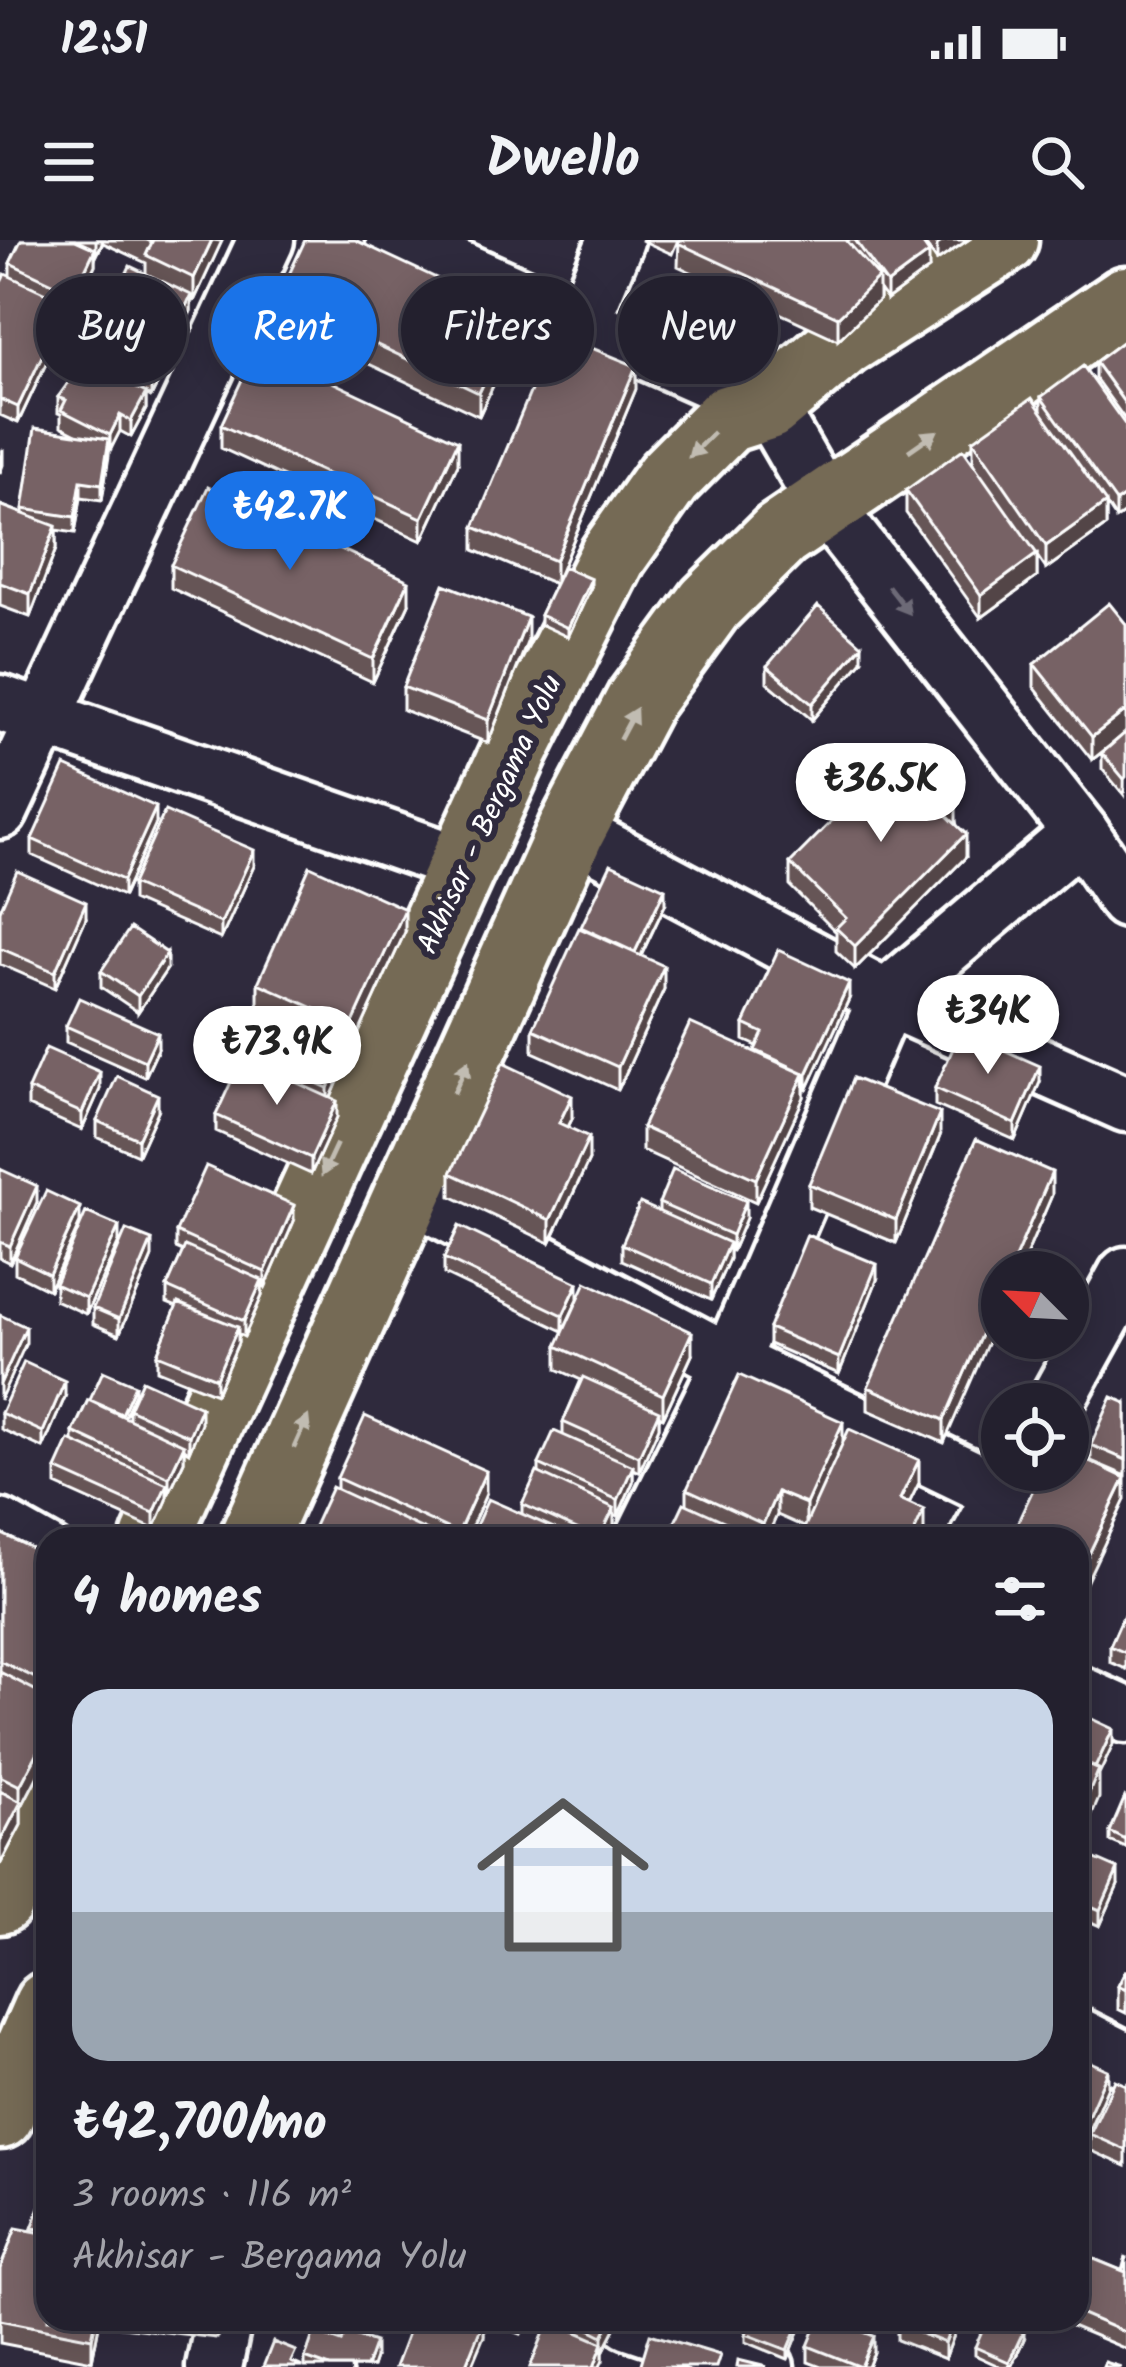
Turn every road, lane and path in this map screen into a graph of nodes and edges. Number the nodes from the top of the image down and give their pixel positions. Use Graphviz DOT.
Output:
graph roads {
  1 [pos="266,240"];
  2 [pos="394,240"];
  3 [pos="616,240"];
  4 [pos="1004,240"];
  5 [pos="475,276"];
  6 [pos="594,292"];
  7 [pos="1126,300"];
  8 [pos="594,329"];
  9 [pos="768,406"];
  10 [pos="827,508"];
  11 [pos="22,713"];
  12 [pos="0,811"];
  13 [pos="571,831"];
  14 [pos="1081,833"];
  15 [pos="464,866"];
  16 [pos="1126,900"];
  17 [pos="886,998"];
  18 [pos="1126,1104"];
  19 [pos="410,1193"];
  20 [pos="1126,1275"];
  21 [pos="1114,1330"];
  22 [pos="730,1362"];
  23 [pos="1071,1383"];
  24 [pos="999,1501"];
  25 [pos="161,1527"];
  26 [pos="258,1527"];
  27 [pos="650,1527"];
  28 [pos="0,1528"];
  29 [pos="36,1548"];
  30 [pos="1089,1699"];
  31 [pos="1126,1715"];
  32 [pos="36,1815"];
  33 [pos="0,1900"];
  34 [pos="36,2032"];
  35 [pos="1089,2042"];
  36 [pos="1126,2060"];
  37 [pos="0,2115"];
  38 [pos="222,2331"];
  39 [pos="393,2331"];
  40 [pos="623,2336"];
  41 [pos="214,2367"];
  42 [pos="382,2367"];
  43 [pos="766,2367"];
  1 -- 11 [label="street"];
  2 -- 5 [label="street"];
  3 -- 6 [label="street"];
  4 -- 9 [label="main road, Akhisar - Bergama Yolu"];
  10 -- 7 [label="main road, one-way"];
  8 -- 9 [label="street"];
  9 -- 10 [label="street"];
  9 -- 15 [label="main road, Akhisar - Bergama Yolu, one-way"];
  13 -- 10 [label="main road, one-way"];
  10 -- 14 [label="street, one-way"];
  11 -- 12 [label="street"];
  11 -- 15 [label="street"];
  13 -- 17 [label="street"];
  19 -- 13 [label="main road, one-way"];
  14 -- 16 [label="street"];
  14 -- 17 [label="street"];
  15 -- 25 [label="main road, Akhisar - Bergama Yolu, one-way"];
  17 -- 18 [label="street"];
  17 -- 22 [label="street"];
  19 -- 22 [label="street"];
  26 -- 19 [label="main road, one-way"];
  20 -- 21 [label="street"];
  21 -- 23 [label="street"];
  22 -- 24 [label="street"];
  22 -- 27 [label="street"];
  28 -- 29 [label="street"];
  30 -- 31 [label="street"];
  32 -- 33 [label="main road"];
  34 -- 37 [label="main road"];
  35 -- 36 [label="street"];
  38 -- 41 [label="street"];
  39 -- 42 [label="street"];
  40 -- 43 [label="street"];
}
